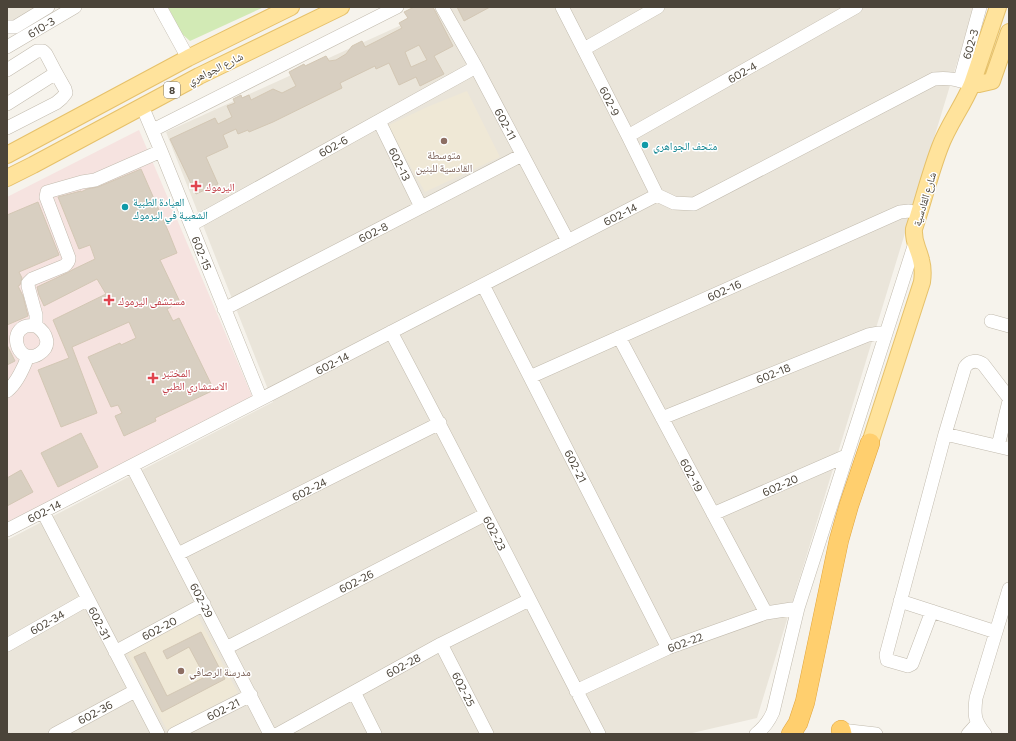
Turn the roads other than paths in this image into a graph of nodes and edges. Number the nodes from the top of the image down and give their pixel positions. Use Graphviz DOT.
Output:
graph roads {
  1 [pos="48,7"];
  2 [pos="75,7"];
  3 [pos="160,7"];
  4 [pos="291,7"];
  5 [pos="341,7"];
  6 [pos="397,7"];
  7 [pos="442,7"];
  8 [pos="562,7"];
  9 [pos="658,7"];
  10 [pos="856,7"];
  11 [pos="980,7"];
  12 [pos="998,7"];
  13 [pos="7,26"];
  14 [pos="1009,32"];
  15 [pos="7,47"];
  16 [pos="584,49"];
  17 [pos="188,58"];
  18 [pos="476,67"];
  19 [pos="7,70"];
  20 [pos="56,73"];
  21 [pos="966,82"];
  22 [pos="7,104"];
  23 [pos="142,106"];
  24 [pos="379,121"];
  25 [pos="7,128"];
  26 [pos="153,130"];
  27 [pos="628,136"];
  28 [pos="161,151"];
  29 [pos="7,155"];
  30 [pos="522,155"];
  31 [pos="7,178"];
  32 [pos="656,196"];
  33 [pos="421,207"];
  34 [pos="919,213"];
  35 [pos="191,225"];
  36 [pos="568,241"];
  37 [pos="915,243"];
  38 [pos="483,285"];
  39 [pos="224,309"];
  40 [pos="990,321"];
  41 [pos="36,326"];
  42 [pos="1009,326"];
  43 [pos="392,332"];
  44 [pos="886,333"];
  45 [pos="619,337"];
  46 [pos="28,356"];
  47 [pos="530,376"];
  48 [pos="7,391"];
  49 [pos="1009,398"];
  50 [pos="261,400"];
  51 [pos="1009,401"];
  52 [pos="662,418"];
  53 [pos="440,424"];
  54 [pos="945,434"];
  55 [pos="870,443"];
  56 [pos="1003,448"];
  57 [pos="846,456"];
  58 [pos="132,466"];
  59 [pos="43,512"];
  60 [pos="486,514"];
  61 [pos="713,514"];
  62 [pos="7,530"];
  63 [pos="178,554"];
  64 [pos="1009,589"];
  65 [pos="88,599"];
  66 [pos="529,600"];
  67 [pos="900,601"];
  68 [pos="204,604"];
  69 [pos="798,608"];
  70 [pos="932,611"];
  71 [pos="766,613"];
  72 [pos="996,632"];
  73 [pos="441,644"];
  74 [pos="7,645"];
  75 [pos="226,648"];
  76 [pos="668,648"];
  77 [pos="115,652"];
  78 [pos="576,690"];
  79 [pos="135,691"];
  80 [pos="354,692"];
  81 [pos="250,695"];
  82 [pos="981,729"];
  83 [pos="841,732"];
  84 [pos="55,734"];
  85 [pos="158,734"];
  86 [pos="174,734"];
  87 [pos="270,734"];
  88 [pos="278,734"];
  89 [pos="376,734"];
  90 [pos="487,734"];
  91 [pos="599,734"];
  92 [pos="756,734"];
  93 [pos="791,734"];
  94 [pos="876,734"];
  95 [pos="968,734"];
  1 -- 13 [label="street"];
  2 -- 15 [label="street, 610-3"];
  3 -- 17 [label="street"];
  4 -- 17 [label="main road, شارع الجواهري / 8"];
  5 -- 23 [label="main road, شارع الجواهري / 8"];
  6 -- 26 [label="street"];
  7 -- 18 [label="street, 602-11"];
  8 -- 16 [label="street, 602-9"];
  9 -- 16 [label="street"];
  10 -- 27 [label="street, 602-4"];
  11 -- 21 [label="street, 602-3"];
  12 -- 21 [label="main road, شارع القادسية"];
  14 -- 21 [label="main road"];
  16 -- 27 [label="street, 602-9"];
  17 -- 29 [label="main road, شارع الجواهري / 8"];
  18 -- 24 [label="street, 602-6"];
  18 -- 30 [label="street, 602-11"];
  19 -- 20 [label="street"];
  20 -- 22 [label="street"];
  20 -- 25 [label="street"];
  21 -- 32 [label="street"];
  21 -- 34 [label="main road, شارع القادسية"];
  23 -- 26 [label="street, 602-15"];
  23 -- 31 [label="main road, شارع الجواهري / 8"];
  24 -- 33 [label="street, 602-13"];
  24 -- 35 [label="street, 602-6"];
  26 -- 28 [label="street, 602-15"];
  27 -- 32 [label="street, 602-9"];
  28 -- 35 [label="street, 602-15"];
  28 -- 41 [label="street"];
  30 -- 33 [label="street, 602-8"];
  30 -- 36 [label="street, 602-11"];
  32 -- 36 [label="street, 602-14"];
  33 -- 39 [label="street, 602-8"];
  34 -- 37 [label="main road, شارع القادسية"];
  34 -- 45 [label="street, 602-16"];
  35 -- 39 [label="street, 602-15"];
  36 -- 38 [label="street, 602-14"];
  37 -- 44 [label="street"];
  37 -- 55 [label="main road, شارع القادسية"];
  38 -- 43 [label="street, 602-14"];
  38 -- 47 [label="street, 602-21"];
  39 -- 50 [label="street, 602-15"];
  40 -- 42 [label="street"];
  41 -- 46 [label="street"];
  41 -- 46 [label="street"];
  43 -- 50 [label="street, 602-14"];
  43 -- 53 [label="street, 602-23"];
  44 -- 52 [label="street, 602-18"];
  44 -- 57 [label="street"];
  45 -- 47 [label="street, 602-16"];
  45 -- 52 [label="street, 602-19"];
  46 -- 48 [label="street"];
  47 -- 76 [label="street, 602-21"];
  49 -- 54 [label="street"];
  50 -- 58 [label="street, 602-14"];
  51 -- 56 [label="street"];
  52 -- 61 [label="street, 602-19"];
  53 -- 60 [label="street, 602-23"];
  53 -- 63 [label="street, 602-24"];
  54 -- 56 [label="street"];
  54 -- 67 [label="street"];
  55 -- 93 [label="highway"];
  57 -- 61 [label="street, 602-20"];
  57 -- 69 [label="street"];
  58 -- 59 [label="street, 602-14"];
  58 -- 63 [label="street, 602-29"];
  59 -- 62 [label="street, 602-14"];
  59 -- 65 [label="street, 602-31"];
  60 -- 66 [label="street, 602-23"];
  60 -- 75 [label="street, 602-26"];
  61 -- 71 [label="street, 602-19"];
  63 -- 68 [label="street, 602-29"];
  64 -- 72 [label="street"];
  65 -- 74 [label="street, 602-34"];
  65 -- 77 [label="street, 602-31"];
  66 -- 73 [label="street, 602-28"];
  66 -- 78 [label="street, 602-23"];
  67 -- 70 [label="street"];
  67 -- 70 [label="street"];
  68 -- 75 [label="street, 602-29"];
  68 -- 77 [label="street, 602-20"];
  69 -- 71 [label="street, 602-22"];
  69 -- 92 [label="street"];
  70 -- 72 [label="street"];
  71 -- 76 [label="street, 602-22"];
  72 -- 82 [label="street"];
  73 -- 80 [label="street, 602-28"];
  73 -- 90 [label="street, 602-25"];
  75 -- 81 [label="street, 602-29"];
  76 -- 78 [label="street, 602-22"];
  77 -- 79 [label="street, 602-31"];
  78 -- 91 [label="street, 602-23"];
  79 -- 84 [label="street, 602-36"];
  79 -- 85 [label="street, 602-31"];
  80 -- 88 [label="street, 602-28"];
  80 -- 89 [label="street"];
  81 -- 86 [label="street, 602-21"];
  81 -- 87 [label="street, 602-29"];
  82 -- 95 [label="street"];
  83 -- 94 [label="street"];
}
